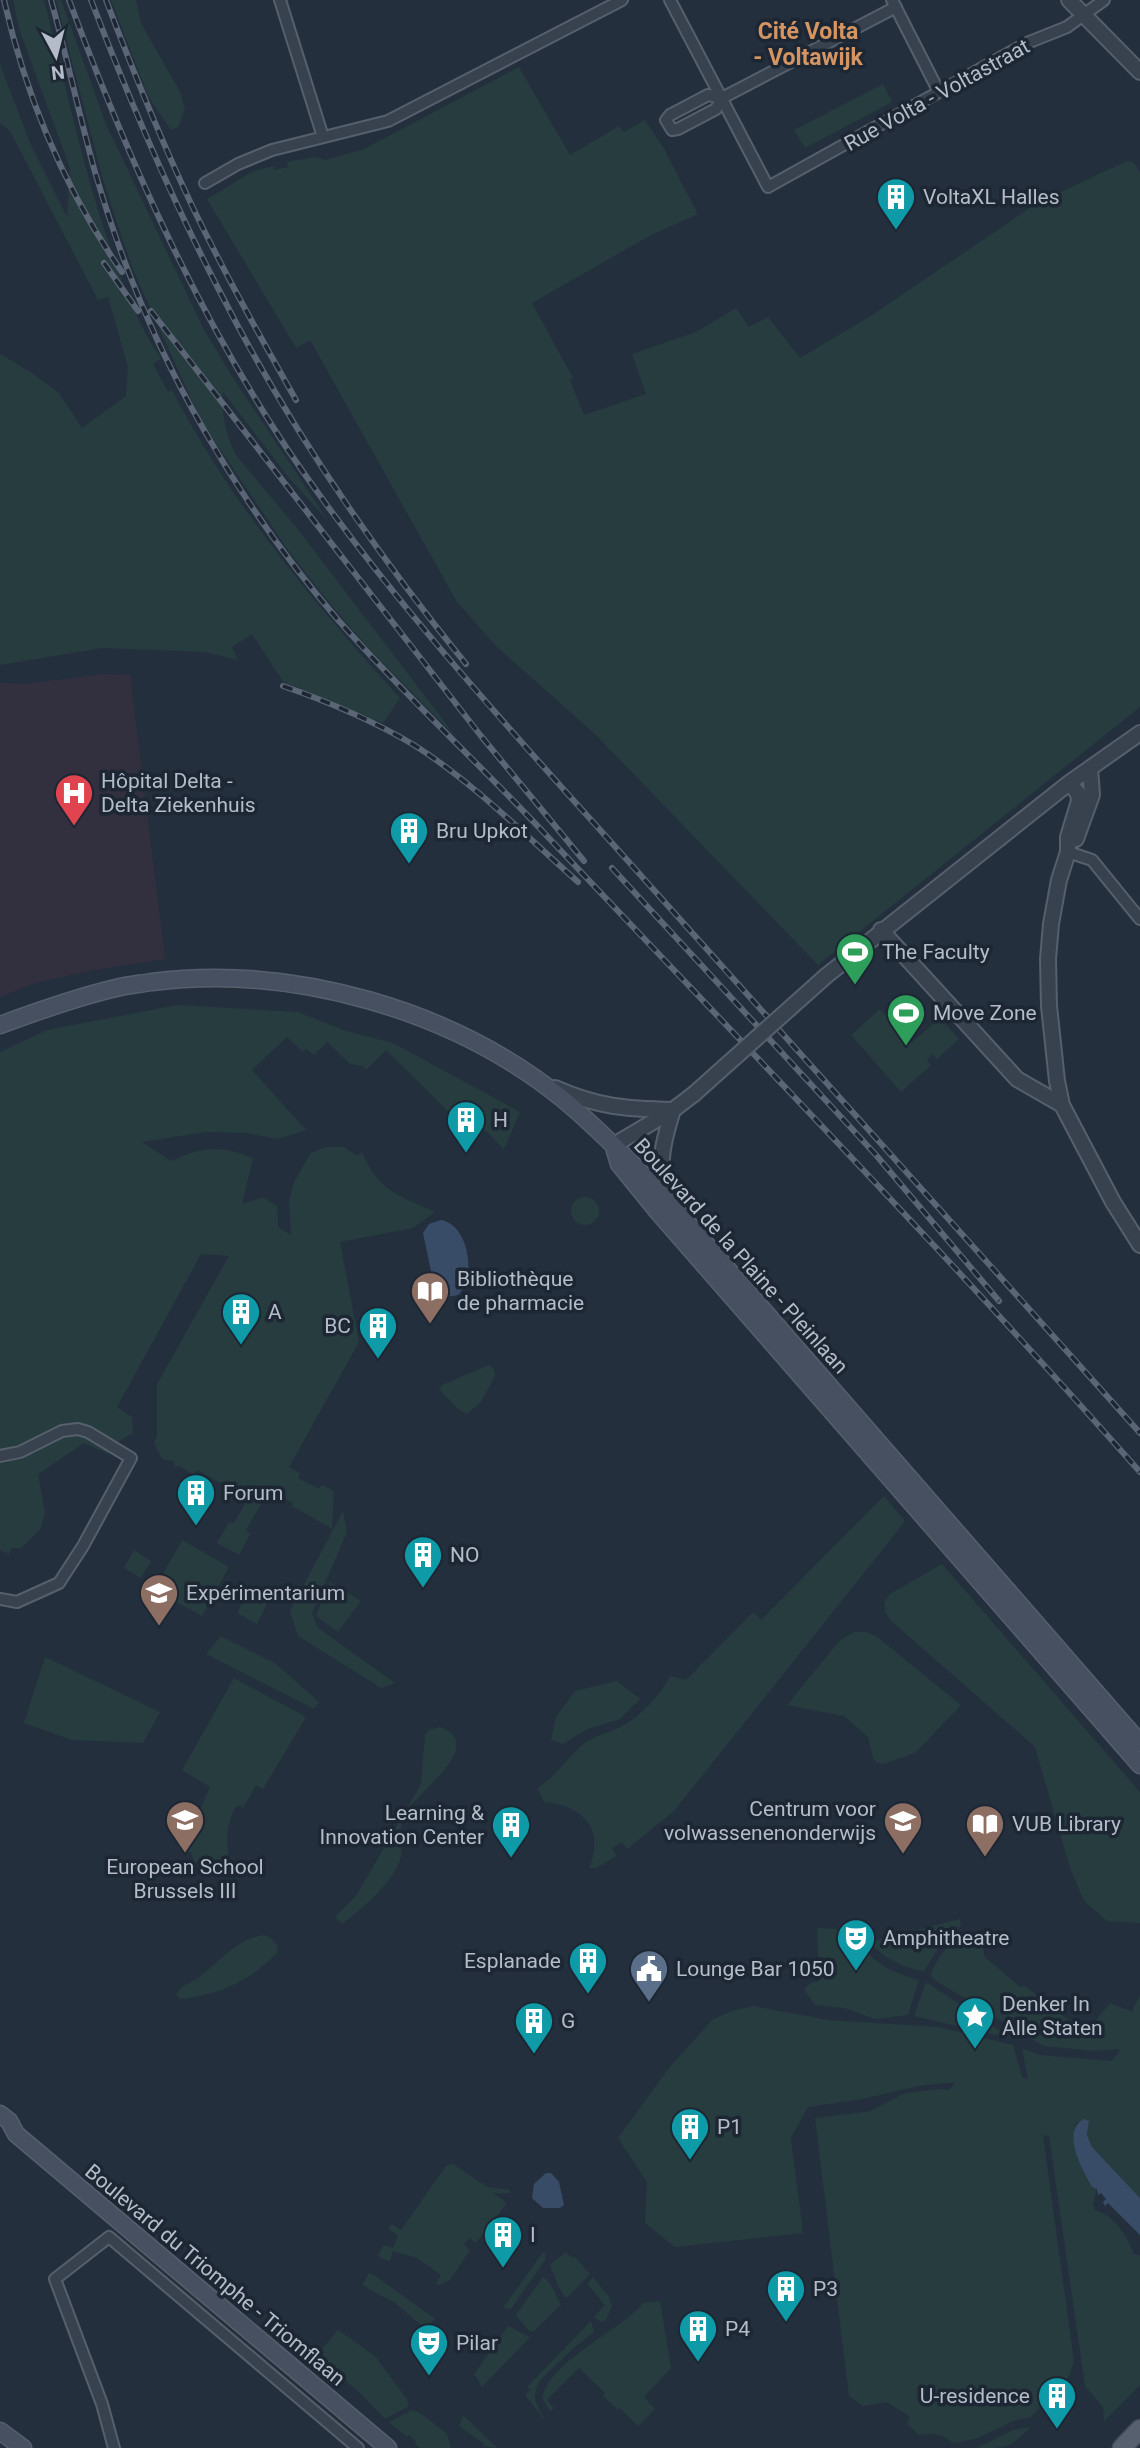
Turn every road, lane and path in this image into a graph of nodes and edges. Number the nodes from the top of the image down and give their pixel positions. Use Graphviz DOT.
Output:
graph roads {
  1 [pos="280,0"];
  2 [pos="622,0"];
  3 [pos="670,0"];
  4 [pos="1069,0"];
  5 [pos="1104,0"];
  6 [pos="894,4"];
  7 [pos="1084,15"];
  8 [pos="1140,72"];
  9 [pos="939,92"];
  10 [pos="722,99"];
  11 [pos="323,137"];
  12 [pos="205,183"];
  13 [pos="1140,734"];
  14 [pos="1090,768"];
  15 [pos="1069,783"];
  16 [pos="1068,852"];
  17 [pos="1140,919"];
  18 [pos="881,930"];
  19 [pos="0,1025"];
  20 [pos="537,1081"];
  21 [pos="1062,1105"];
  22 [pos="673,1110"];
  23 [pos="614,1145"];
  24 [pos="670,1203"];
  25 [pos="1140,1245"];
  26 [pos="853,1424"];
  27 [pos="0,1456"];
  28 [pos="0,1599"];
  29 [pos="1140,1743"];
  30 [pos="1140,1765"];
  31 [pos="0,2114"];
  32 [pos="0,2129"];
  33 [pos="16,2134"];
  34 [pos="0,2431"];
  35 [pos="23,2448"];
  36 [pos="114,2448"];
  37 [pos="358,2448"];
  38 [pos="388,2448"];
  1 -- 11 [label="street"];
  2 -- 11 [label="street"];
  3 -- 10 [label="street"];
  4 -- 7 [label="street"];
  5 -- 7 [label="street, Rue Volta - Voltastraat"];
  6 -- 9 [label="street"];
  6 -- 10 [label="street"];
  7 -- 8 [label="street"];
  7 -- 9 [label="street, Rue Volta - Voltastraat"];
  9 -- 10 [label="street, Rue Volta - Voltastraat"];
  10 -- 10 [label="street"];
  11 -- 12 [label="street"];
  13 -- 14 [label="street"];
  14 -- 15 [label="street"];
  14 -- 16 [label="street"];
  15 -- 16 [label="street"];
  15 -- 18 [label="street"];
  16 -- 17 [label="street"];
  16 -- 21 [label="street"];
  18 -- 21 [label="street"];
  18 -- 22 [label="street, bridge"];
  19 -- 20 [label="main road"];
  20 -- 22 [label="street"];
  20 -- 23 [label="main road"];
  21 -- 25 [label="street"];
  22 -- 23 [label="street"];
  22 -- 24 [label="street"];
  23 -- 24 [label="main road, Boulevard de la Plaine - Pleinlaan"];
  23 -- 26 [label="main road, Boulevard de la Plaine - Pleinlaan"];
  24 -- 26 [label="main road, Boulevard de la Plaine - Pleinlaan"];
  26 -- 29 [label="main road, Boulevard de la Plaine - Pleinlaan"];
  26 -- 30 [label="main road, Boulevard de la Plaine - Pleinlaan"];
  27 -- 28 [label="street"];
  31 -- 33 [label="main road, Boulevard du Triomphe - Triomflaan"];
  32 -- 33 [label="main road, Boulevard du Triomphe - Triomflaan"];
  33 -- 38 [label="main road, Boulevard du Triomphe - Triomflaan"];
  34 -- 35 [label="main road"];
  36 -- 37 [label="street, Boulevard du Triomphe - Triomflaan"];
}
